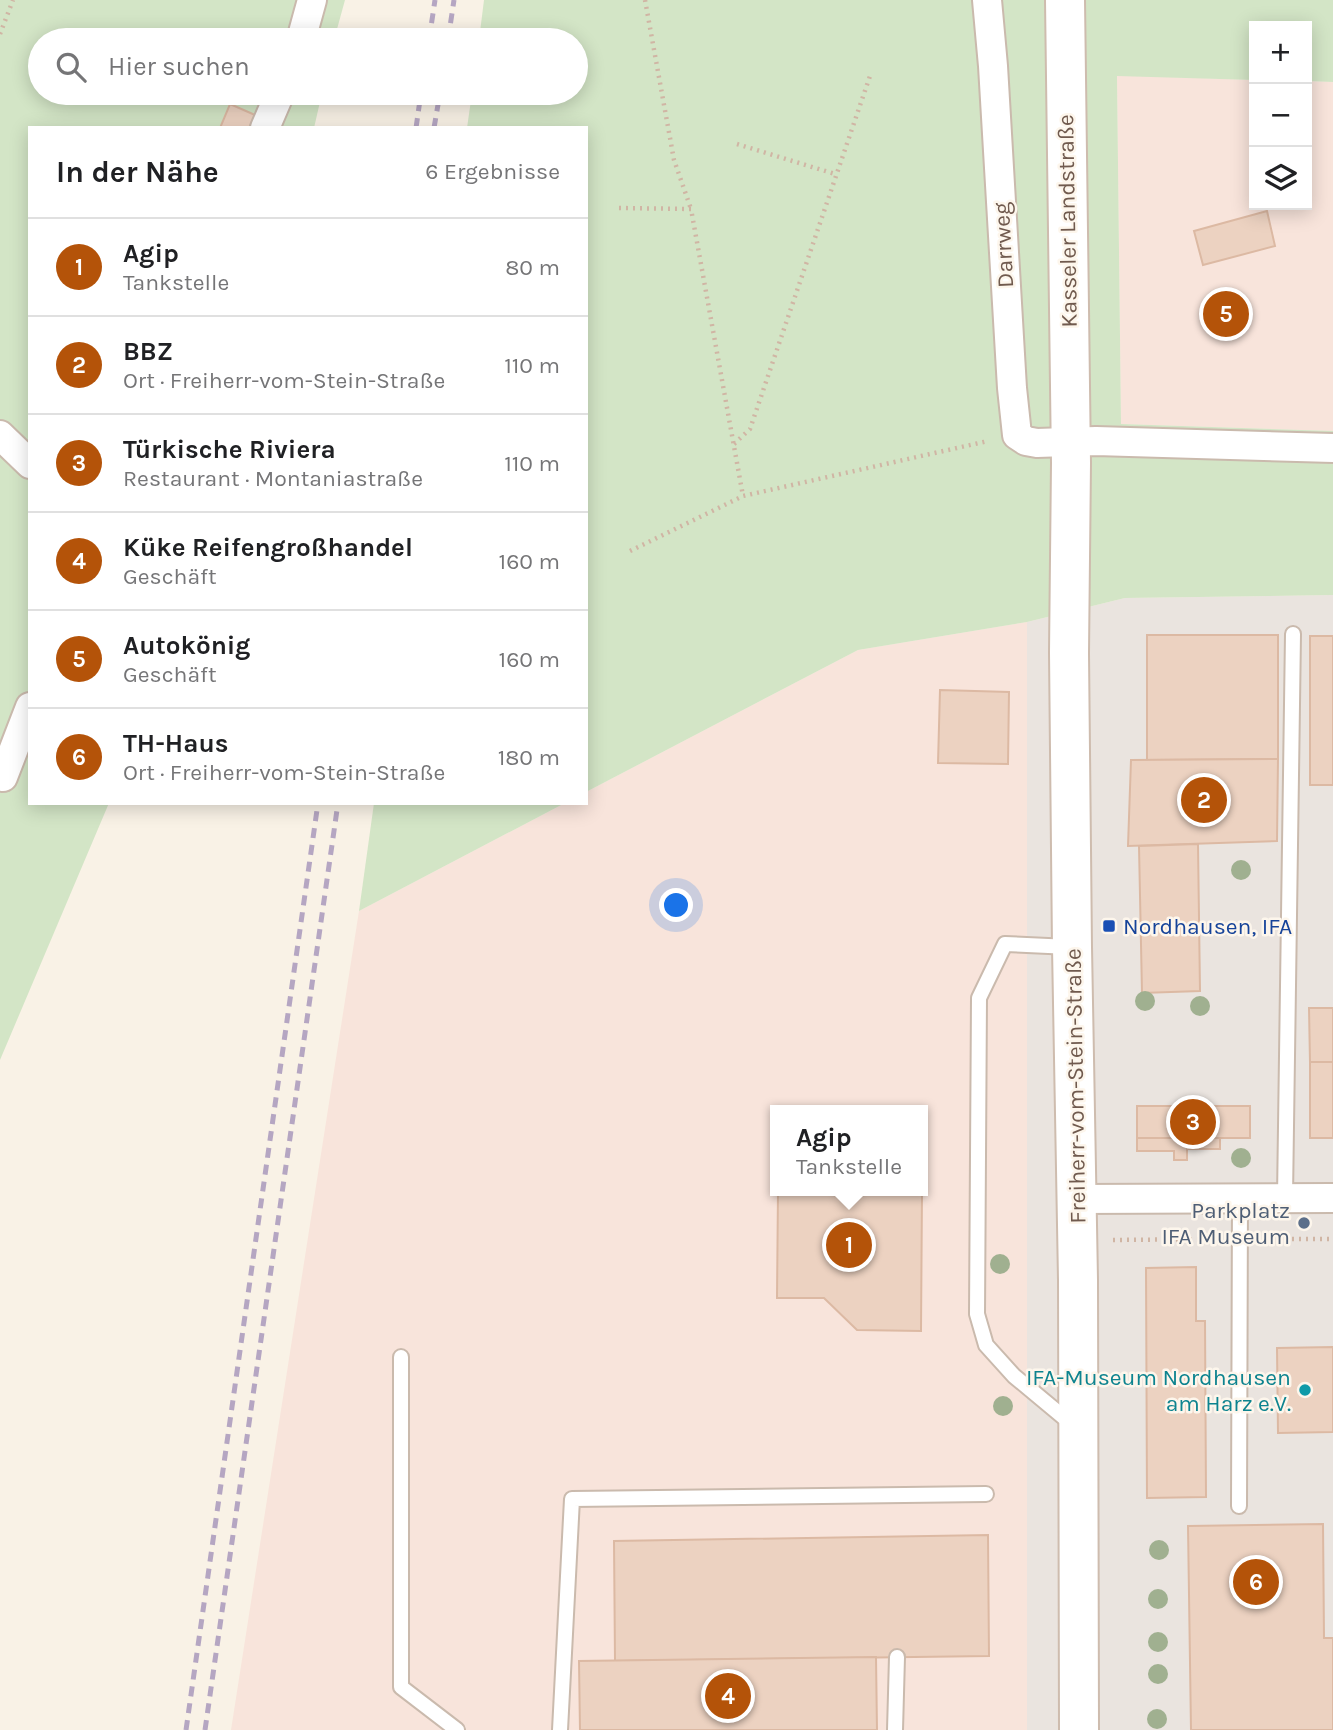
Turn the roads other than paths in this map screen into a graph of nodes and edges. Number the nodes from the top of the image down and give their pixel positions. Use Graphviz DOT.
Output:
graph roads {
  1 [pos="312,0"];
  2 [pos="986,0"];
  3 [pos="1065,0"];
  4 [pos="304,28"];
  5 [pos="275,105"];
  6 [pos="266,126"];
  7 [pos="0,435"];
  8 [pos="1070,442"];
  9 [pos="1333,448"];
  10 [pos="28,462"];
  11 [pos="1293,634"];
  12 [pos="28,712"];
  13 [pos="3,777"];
  14 [pos="1072,947"];
  15 [pos="1285,1197"];
  16 [pos="1240,1198"];
  17 [pos="1333,1198"];
  18 [pos="1077,1199"];
  19 [pos="401,1357"];
  20 [pos="1078,1429"];
  21 [pos="986,1494"];
  22 [pos="1240,1506"];
  23 [pos="897,1657"];
  24 [pos="457,1730"];
  25 [pos="560,1730"];
  26 [pos="895,1730"];
  27 [pos="1079,1730"];
  1 -- 4 [label="street"];
  2 -- 8 [label="street, Darrweg"];
  3 -- 8 [label="main road, Kasseler Landstraße"];
  5 -- 6 [label="street"];
  7 -- 10 [label="street"];
  8 -- 9 [label="street"];
  8 -- 14 [label="main road, Freiherr-vom-Stein-Straße"];
  11 -- 15 [label="lane"];
  12 -- 13 [label="street"];
  14 -- 18 [label="main road, Freiherr-vom-Stein-Straße"];
  14 -- 20 [label="lane"];
  15 -- 16 [label="street"];
  15 -- 17 [label="street"];
  16 -- 18 [label="street"];
  16 -- 22 [label="lane"];
  18 -- 20 [label="main road, Freiherr-vom-Stein-Straße"];
  19 -- 24 [label="lane"];
  20 -- 27 [label="main road, Freiherr-vom-Stein-Straße"];
  21 -- 25 [label="lane"];
  23 -- 26 [label="lane"];
}
